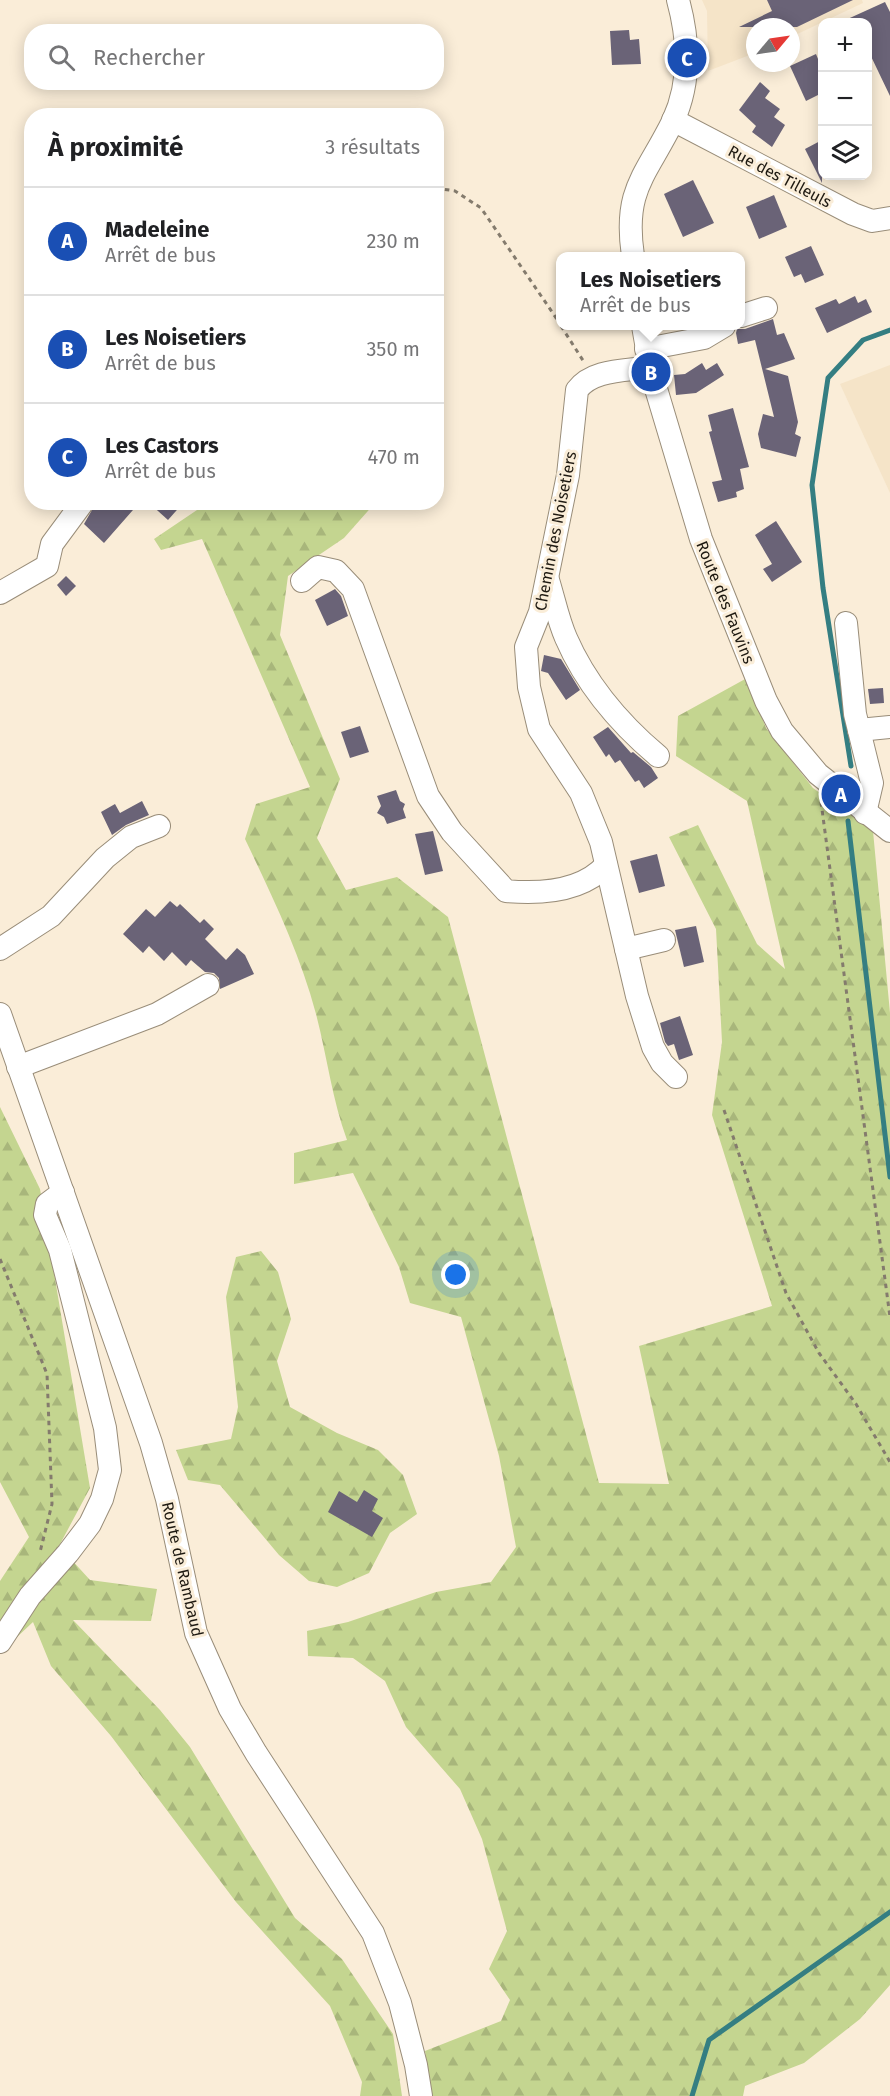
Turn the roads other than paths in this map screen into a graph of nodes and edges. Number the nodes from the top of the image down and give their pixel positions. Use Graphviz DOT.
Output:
graph roads {
  1 [pos="678,0"];
  2 [pos="673,120"];
  3 [pos="890,218"];
  4 [pos="633,252"];
  5 [pos="766,308"];
  6 [pos="745,315"];
  7 [pos="644,330"];
  8 [pos="717,330"];
  9 [pos="648,358"];
  10 [pos="77,510"];
  11 [pos="547,576"];
  12 [pos="302,581"];
  13 [pos="0,593"];
  14 [pos="846,622"];
  15 [pos="890,727"];
  16 [pos="859,730"];
  17 [pos="658,756"];
  18 [pos="866,813"];
  19 [pos="159,826"];
  20 [pos="890,831"];
  21 [pos="606,865"];
  22 [pos="664,940"];
  23 [pos="0,949"];
  24 [pos="626,949"];
  25 [pos="208,985"];
  26 [pos="0,1014"];
  27 [pos="18,1067"];
  28 [pos="676,1077"];
  29 [pos="63,1192"];
  30 [pos="0,1642"];
  31 [pos="421,2096"];
  1 -- 2 [label="street"];
  2 -- 3 [label="street, Rue des Tilleuls"];
  2 -- 4 [label="street"];
  5 -- 6 [label="street"];
  7 -- 9 [label="street, Route des Fauvins"];
  8 -- 9 [label="street"];
  9 -- 11 [label="street, Chemin des Noisetiers"];
  9 -- 18 [label="street, Route des Fauvins"];
  10 -- 13 [label="street"];
  11 -- 17 [label="street"];
  11 -- 21 [label="street, Chemin des Noisetiers"];
  12 -- 21 [label="street"];
  14 -- 16 [label="street"];
  15 -- 16 [label="street"];
  16 -- 18 [label="street"];
  18 -- 20 [label="street, Route des Fauvins"];
  19 -- 23 [label="street"];
  21 -- 24 [label="street, Chemin des Noisetiers"];
  22 -- 24 [label="street"];
  24 -- 28 [label="street, Chemin des Noisetiers"];
  25 -- 27 [label="street"];
  26 -- 27 [label="street, Route de Rambaud"];
  27 -- 29 [label="street, Route de Rambaud"];
  29 -- 30 [label="street"];
  29 -- 31 [label="street, Route de Rambaud"];
}
